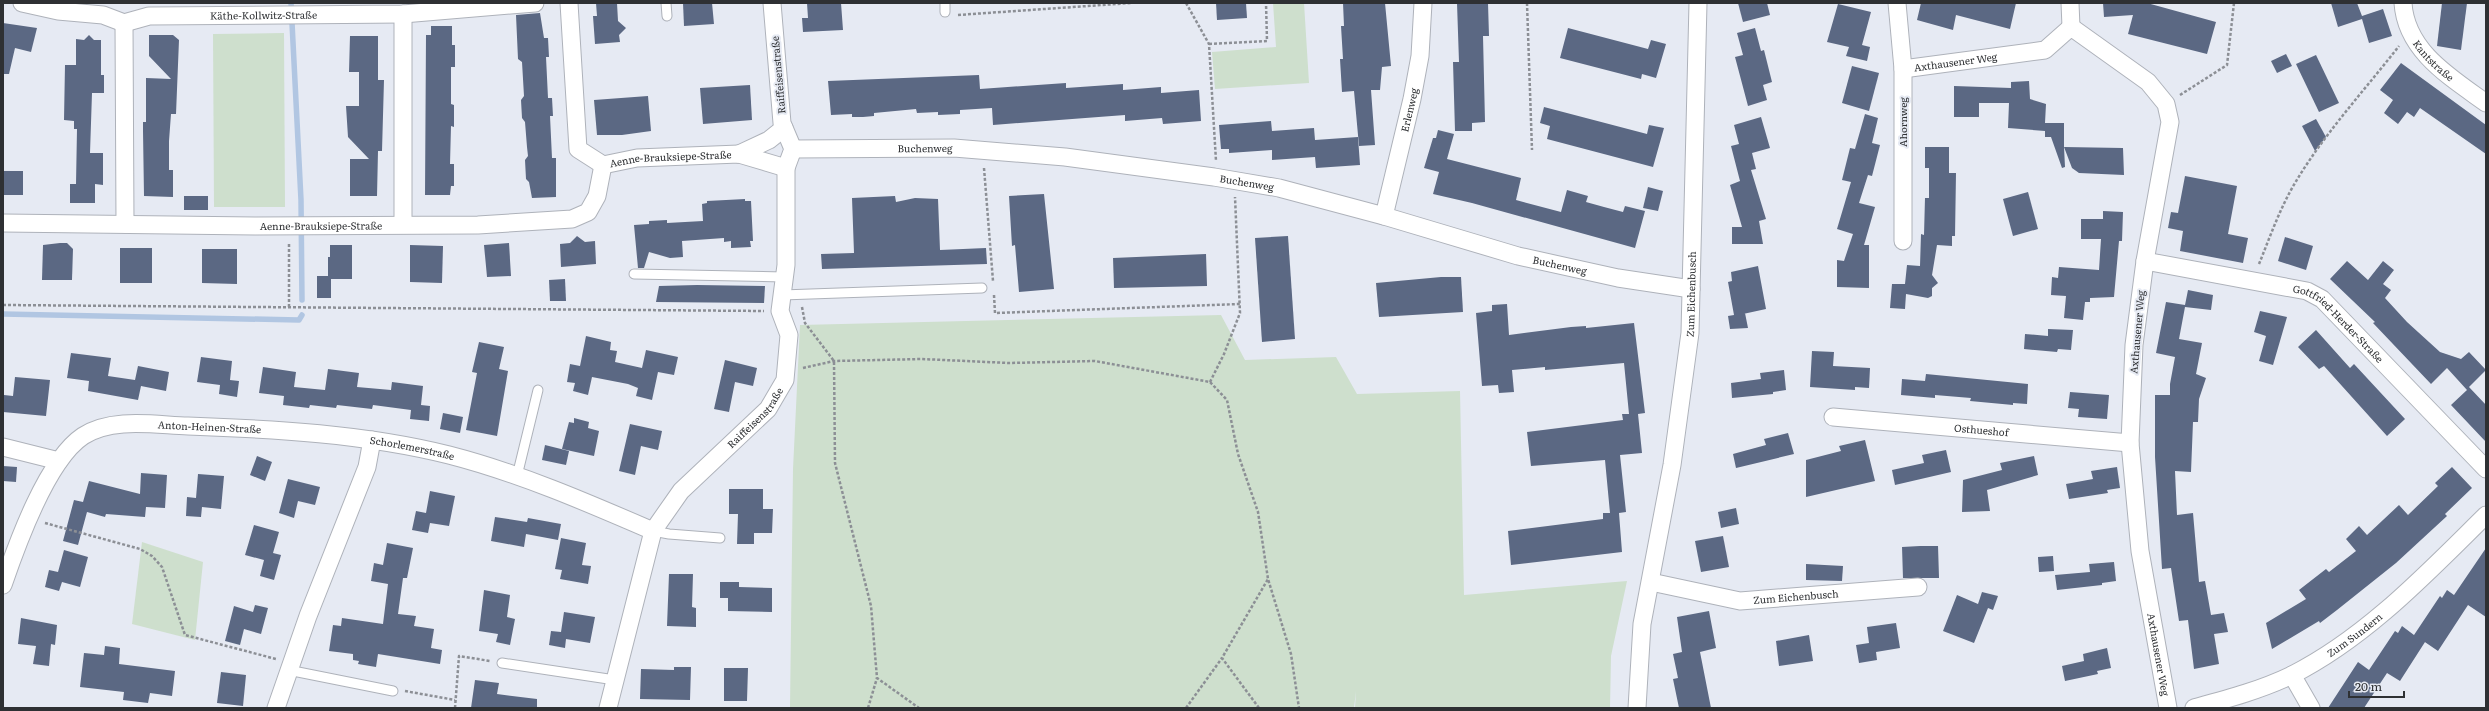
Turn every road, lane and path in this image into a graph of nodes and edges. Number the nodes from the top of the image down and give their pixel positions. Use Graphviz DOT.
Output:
graph roads {
  1 [pos="22,3"];
  2 [pos="535,3"];
  3 [pos="569,3"];
  4 [pos="666,3"];
  5 [pos="772,3"];
  6 [pos="1131,3"];
  7 [pos="1186,3"];
  8 [pos="1266,3"];
  9 [pos="1423,3"];
  10 [pos="1527,3"];
  11 [pos="1698,3"];
  12 [pos="1897,3"];
  13 [pos="2070,3"];
  14 [pos="2234,3"];
  15 [pos="2403,3"];
  16 [pos="1109,4"];
  17 [pos="945,8"];
  18 [pos="404,14"];
  19 [pos="667,16"];
  20 [pos="124,23"];
  21 [pos="2071,27"];
  22 [pos="2413,40"];
  23 [pos="1209,44"];
  24 [pos="1903,69"];
  25 [pos="2486,102"];
  26 [pos="2166,104"];
  27 [pos="784,128"];
  28 [pos="792,149"];
  29 [pos="983,150"];
  30 [pos="1532,150"];
  31 [pos="739,154"];
  32 [pos="603,165"];
  33 [pos="786,168"];
  34 [pos="1214,177"];
  35 [pos="1234,180"];
  36 [pos="1384,216"];
  37 [pos="3,223"];
  38 [pos="125,224"];
  39 [pos="297,224"];
  40 [pos="403,224"];
  41 [pos="1903,241"];
  42 [pos="2145,260"];
  43 [pos="634,274"];
  44 [pos="784,277"];
  45 [pos="2252,282"];
  46 [pos="993,287"];
  47 [pos="982,288"];
  48 [pos="1691,289"];
  49 [pos="994,293"];
  50 [pos="799,294"];
  51 [pos="781,303"];
  52 [pos="1240,304"];
  53 [pos="3,305"];
  54 [pos="289,307"];
  55 [pos="834,361"];
  56 [pos="787,371"];
  57 [pos="1210,382"];
  58 [pos="538,390"];
  59 [pos="1833,416"];
  60 [pos="372,440"];
  61 [pos="2130,444"];
  62 [pos="3,447"];
  63 [pos="59,461"];
  64 [pos="2486,469"];
  65 [pos="516,476"];
  66 [pos="2486,515"];
  67 [pos="29,518"];
  68 [pos="653,531"];
  69 [pos="720,538"];
  70 [pos="1268,579"];
  71 [pos="1651,582"];
  72 [pos="3,586"];
  73 [pos="1918,587"];
  74 [pos="1222,658"];
  75 [pos="502,663"];
  76 [pos="290,666"];
  77 [pos="2292,675"];
  78 [pos="877,678"];
  79 [pos="615,680"];
  80 [pos="393,691"];
  81 [pos="455,700"];
  82 [pos="276,708"];
  83 [pos="454,708"];
  84 [pos="608,708"];
  85 [pos="868,708"];
  86 [pos="919,708"];
  87 [pos="1186,708"];
  88 [pos="1259,708"];
  89 [pos="1299,708"];
  90 [pos="1637,708"];
  91 [pos="2168,708"];
  92 [pos="2194,708"];
  93 [pos="2311,708"];
  1 -- 20 [label="street"];
  2 -- 18 [label="street, Käthe-Kollwitz-Straße"];
  3 -- 32 [label="street, Aenne-Brauksiepe-Straße"];
  4 -- 19 [label="lane"];
  5 -- 27 [label="street, Raiffeisenstraße"];
  6 -- 16 [label="path"];
  7 -- 23 [label="path"];
  8 -- 23 [label="path"];
  9 -- 36 [label="street, Erlenweg"];
  10 -- 30 [label="path"];
  11 -- 48 [label="street, Zum Eichenbusch"];
  12 -- 24 [label="street, Ahornweg"];
  13 -- 21 [label="street"];
  14 -- 26 [label="path"];
  15 -- 22 [label="street, Kantstraße"];
  16 -- 17 [label="path"];
  18 -- 20 [label="street, Käthe-Kollwitz-Straße"];
  18 -- 40 [label="street"];
  20 -- 38 [label="street"];
  21 -- 24 [label="street, Axthausener Weg"];
  21 -- 26 [label="street, Axthausener Weg"];
  22 -- 25 [label="street, Kantstraße"];
  22 -- 45 [label="path"];
  23 -- 34 [label="path"];
  24 -- 41 [label="street, Ahornweg"];
  26 -- 42 [label="street, Axthausener Weg"];
  27 -- 28 [label="street, Raiffeisenstraße"];
  27 -- 31 [label="street, Aenne-Brauksiepe-Straße"];
  28 -- 29 [label="street, Buchenweg"];
  28 -- 33 [label="street, Raiffeisenstraße"];
  29 -- 34 [label="street, Buchenweg"];
  29 -- 46 [label="path"];
  31 -- 32 [label="street, Aenne-Brauksiepe-Straße"];
  31 -- 33 [label="street, Aenne-Brauksiepe-Straße"];
  32 -- 40 [label="street, Aenne-Brauksiepe-Straße"];
  33 -- 44 [label="street, Raiffeisenstraße"];
  34 -- 35 [label="street, Buchenweg"];
  35 -- 36 [label="street, Buchenweg"];
  35 -- 52 [label="path"];
  36 -- 48 [label="street, Buchenweg"];
  37 -- 38 [label="street, Aenne-Brauksiepe-Straße"];
  38 -- 39 [label="street, Aenne-Brauksiepe-Straße"];
  39 -- 40 [label="street, Aenne-Brauksiepe-Straße"];
  39 -- 54 [label="path"];
  42 -- 45 [label="street, Gottfried-Herder-Straße"];
  42 -- 61 [label="street, Axthausener Weg"];
  43 -- 44 [label="lane"];
  44 -- 51 [label="street, Raiffeisenstraße"];
  45 -- 64 [label="street, Gottfried-Herder-Straße"];
  47 -- 50 [label="lane"];
  48 -- 71 [label="street, Zum Eichenbusch"];
  49 -- 52 [label="path"];
  50 -- 51 [label="lane"];
  50 -- 55 [label="path"];
  51 -- 54 [label="path"];
  51 -- 56 [label="street, Raiffeisenstraße"];
  52 -- 57 [label="path"];
  53 -- 54 [label="path"];
  55 -- 56 [label="path"];
  55 -- 57 [label="path"];
  55 -- 78 [label="path"];
  56 -- 68 [label="street, Raiffeisenstraße"];
  57 -- 70 [label="path"];
  58 -- 65 [label="lane"];
  59 -- 61 [label="street, Osthueshof"];
  60 -- 63 [label="street, Anton-Heinen-Straße"];
  60 -- 65 [label="street, Schorlemerstraße"];
  60 -- 76 [label="street, Schorlemerstraße"];
  61 -- 91 [label="street, Axthausener Weg"];
  62 -- 63 [label="street"];
  63 -- 67 [label="street, Anton-Heinen-Straße"];
  65 -- 68 [label="street, Schorlemerstraße"];
  66 -- 77 [label="street, Zum Sundern"];
  67 -- 72 [label="street, Anton-Heinen-Straße"];
  67 -- 76 [label="path"];
  68 -- 69 [label="lane"];
  68 -- 79 [label="street, Raiffeisenstraße"];
  70 -- 74 [label="path"];
  70 -- 89 [label="path"];
  71 -- 73 [label="street, Zum Eichenbusch"];
  71 -- 90 [label="street, Zum Eichenbusch"];
  74 -- 87 [label="path"];
  74 -- 88 [label="path"];
  75 -- 79 [label="lane"];
  75 -- 81 [label="path"];
  76 -- 80 [label="lane"];
  76 -- 82 [label="street, Schorlemerstraße"];
  77 -- 92 [label="street, Zum Sundern"];
  77 -- 93 [label="street"];
  78 -- 85 [label="path"];
  78 -- 86 [label="path"];
  79 -- 84 [label="street, Raiffeisenstraße"];
  80 -- 81 [label="path"];
  81 -- 83 [label="path"];
}
